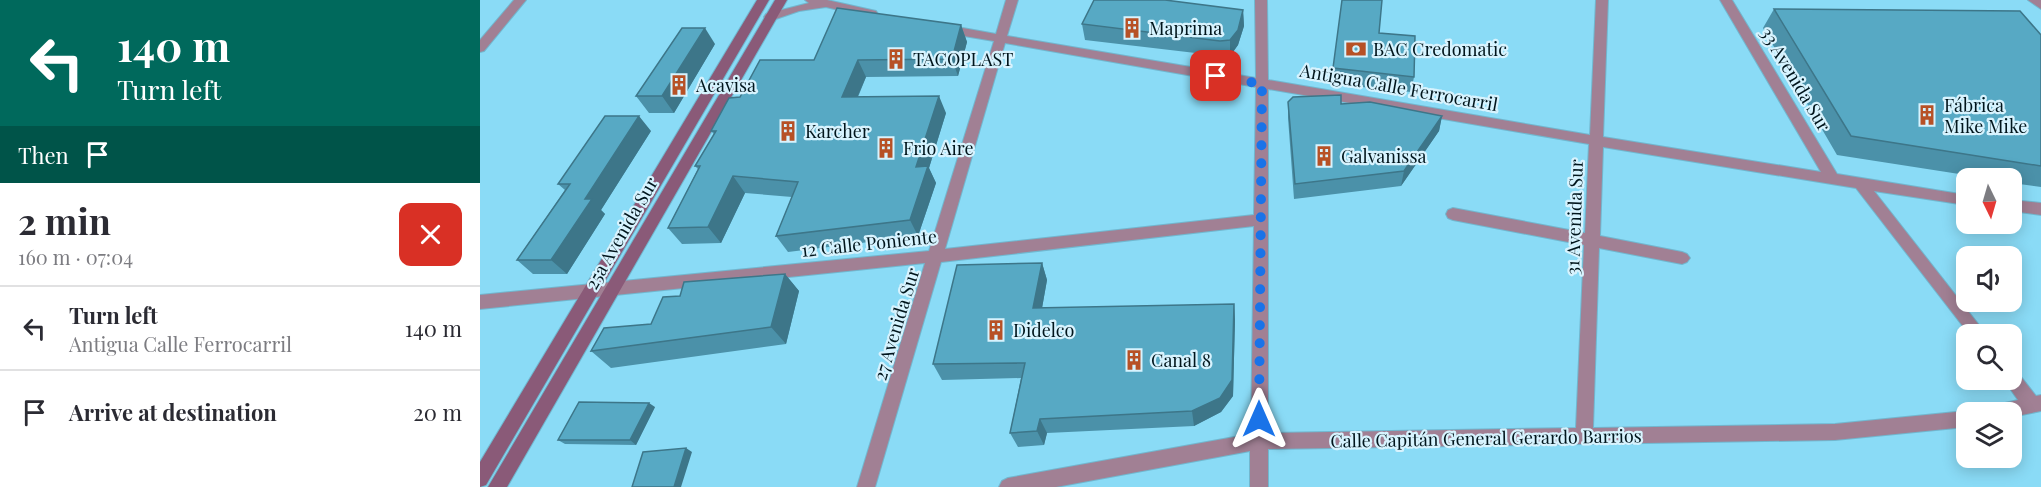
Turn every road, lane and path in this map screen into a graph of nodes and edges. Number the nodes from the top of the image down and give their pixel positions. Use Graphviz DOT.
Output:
graph roads {
  1 [pos="520,0"];
  2 [pos="762,0"];
  3 [pos="781,0"];
  4 [pos="811,0"];
  5 [pos="1012,0"];
  6 [pos="1261,0"];
  7 [pos="1602,0"];
  8 [pos="1726,0"];
  9 [pos="2034,0"];
  10 [pos="2041,4"];
  11 [pos="825,5"];
  12 [pos="884,16"];
  13 [pos="770,17"];
  14 [pos="931,26"];
  15 [pos="1001,40"];
  16 [pos="480,48"];
  17 [pos="1262,84"];
  18 [pos="1597,141"];
  19 [pos="1832,178"];
  20 [pos="1860,183"];
  21 [pos="1956,198"];
  22 [pos="2022,207"];
  23 [pos="2041,209"];
  24 [pos="1453,214"];
  25 [pos="1261,220"];
  26 [pos="1593,241"];
  27 [pos="937,256"];
  28 [pos="1682,258"];
  29 [pos="611,290"];
  30 [pos="589,291"];
  31 [pos="480,302"];
  32 [pos="1970,324"];
  33 [pos="2022,388"];
  34 [pos="2037,404"];
  35 [pos="2022,407"];
  36 [pos="1956,420"];
  37 [pos="1584,436"];
  38 [pos="1258,441"];
  39 [pos="480,479"];
  40 [pos="496,487"];
  41 [pos="866,487"];
  42 [pos="1008,487"];
  43 [pos="1259,487"];
  1 -- 16 [label="street"];
  2 -- 30 [label="street, 25a Avenida Sur"];
  3 -- 13 [label="street, 25a Avenida Sur"];
  4 -- 11 [label="street"];
  5 -- 15 [label="street, 27 Avenida Sur"];
  6 -- 17 [label="street"];
  7 -- 18 [label="street, 31 Avenida Sur"];
  8 -- 19 [label="street, 33 Avenida Sur"];
  9 -- 10 [label="street"];
  11 -- 12 [label="street"];
  11 -- 13 [label="street"];
  13 -- 29 [label="street, 25a Avenida Sur"];
  14 -- 15 [label="street, Antigua Calle Ferrocarril"];
  15 -- 17 [label="street, Antigua Calle Ferrocarril"];
  15 -- 27 [label="street, 27 Avenida Sur"];
  17 -- 18 [label="street, Antigua Calle Ferrocarril"];
  17 -- 25 [label="street"];
  18 -- 19 [label="street, Antigua Calle Ferrocarril"];
  18 -- 26 [label="street, 31 Avenida Sur"];
  19 -- 20 [label="street, Antigua Calle Ferrocarril"];
  20 -- 21 [label="street, Antigua Calle Ferrocarril"];
  20 -- 32 [label="street"];
  22 -- 23 [label="street"];
  24 -- 26 [label="street"];
  25 -- 27 [label="street, 12 Calle Poniente"];
  25 -- 38 [label="street"];
  26 -- 28 [label="street"];
  26 -- 37 [label="street, 31 Avenida Sur"];
  27 -- 29 [label="street, 12 Calle Poniente"];
  27 -- 41 [label="street, 27 Avenida Sur"];
  29 -- 30 [label="street, 12 Calle Poniente"];
  29 -- 40 [label="street, 25a Avenida Sur"];
  30 -- 31 [label="street, 12 Calle Poniente"];
  30 -- 39 [label="street, 25a Avenida Sur"];
  33 -- 34 [label="street"];
  34 -- 35 [label="street"];
  36 -- 37 [label="street, Calle Capitán General Gerardo Barrios"];
  37 -- 38 [label="street, Calle Capitán General Gerardo Barrios"];
  38 -- 42 [label="street, Calle Capitán General Gerardo Barrios"];
  38 -- 43 [label="street"];
}
